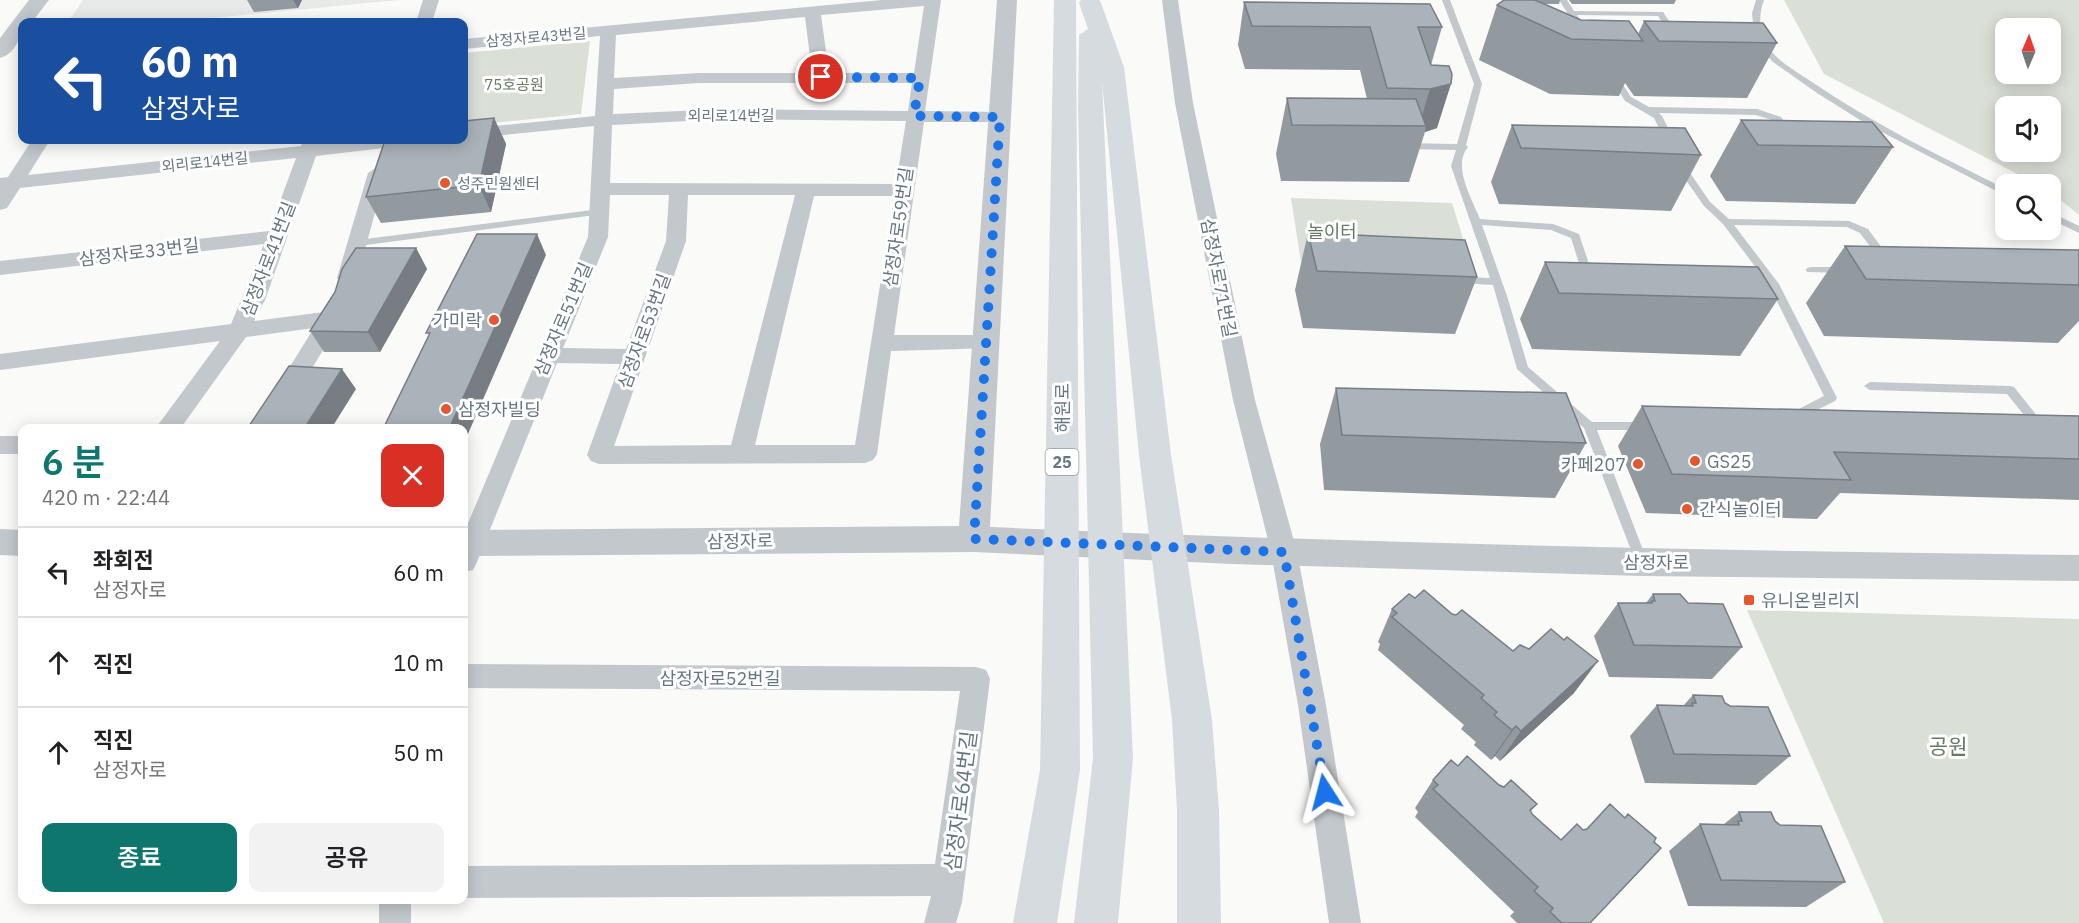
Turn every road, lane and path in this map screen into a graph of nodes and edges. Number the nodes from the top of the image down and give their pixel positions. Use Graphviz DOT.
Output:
graph roads {
  1 [pos="39,0"];
  2 [pos="431,0"];
  3 [pos="933,0"];
  4 [pos="1007,0"];
  5 [pos="1170,0"];
  6 [pos="1446,0"];
  7 [pos="1563,0"];
  8 [pos="1760,0"];
  9 [pos="1082,1"];
  10 [pos="812,11"];
  11 [pos="1572,13"];
  12 [pos="26,18"];
  13 [pos="425,18"];
  14 [pos="18,28"];
  15 [pos="608,30"];
  16 [pos="1678,40"];
  17 [pos="1591,43"];
  18 [pos="468,44"];
  19 [pos="0,52"];
  20 [pos="1604,63"];
  21 [pos="821,77"];
  22 [pos="920,78"];
  23 [pos="606,84"];
  24 [pos="1647,110"];
  25 [pos="914,116"];
  26 [pos="1000,117"];
  27 [pos="604,120"];
  28 [pos="468,134"];
  29 [pos="38,144"];
  30 [pos="329,144"];
  31 [pos="386,144"];
  32 [pos="1796,144"];
  33 [pos="310,145"];
  34 [pos="1392,145"];
  35 [pos="1463,147"];
  36 [pos="6,183"];
  37 [pos="1995,188"];
  38 [pos="601,189"];
  39 [pos="679,190"];
  40 [pos="806,190"];
  41 [pos="903,190"];
  42 [pos="0,204"];
  43 [pos="600,212"];
  44 [pos="2061,221"];
  45 [pos="1476,222"];
  46 [pos="1726,222"];
  47 [pos="2079,230"];
  48 [pos="277,236"];
  49 [pos="358,243"];
  50 [pos="0,268"];
  51 [pos="1811,270"];
  52 [pos="1858,270"];
  53 [pos="1894,270"];
  54 [pos="1449,280"];
  55 [pos="1497,282"];
  56 [pos="1597,287"];
  57 [pos="1771,302"];
  58 [pos="1782,302"];
  59 [pos="330,320"];
  60 [pos="239,331"];
  61 [pos="881,343"];
  62 [pos="986,344"];
  63 [pos="548,355"];
  64 [pos="634,357"];
  65 [pos="0,362"];
  66 [pos="1870,386"];
  67 [pos="1782,422"];
  68 [pos="171,424"];
  69 [pos="265,424"];
  70 [pos="1589,426"];
  71 [pos="1658,426"];
  72 [pos="2044,433"];
  73 [pos="0,445"];
  74 [pos="18,445"];
  75 [pos="865,454"];
  76 [pos="741,455"];
  77 [pos="974,539"];
  78 [pos="0,542"];
  79 [pos="18,543"];
  80 [pos="468,544"];
  81 [pos="468,549"];
  82 [pos="1284,552"];
  83 [pos="1642,563"];
  84 [pos="2079,568"];
  85 [pos="468,676"];
  86 [pos="976,679"];
  87 [pos="949,880"];
  88 [pos="468,882"];
  89 [pos="395,904"];
  90 [pos="395,923"];
  91 [pos="940,923"];
  92 [pos="1035,923"];
  93 [pos="1096,923"];
  94 [pos="1199,923"];
  95 [pos="1345,923"];
  1 -- 12 [label="street"];
  2 -- 13 [label="street"];
  3 -- 10 [label="street"];
  3 -- 22 [label="street, 삼정자로59번길"];
  4 -- 26 [label="street"];
  5 -- 82 [label="street, 삼정자로71번길"];
  6 -- 35 [label="lane"];
  7 -- 11 [label="lane"];
  8 -- 37 [label="lane"];
  9 -- 92 [label="highway, 해원로 / 25"];
  9 -- 93 [label="highway, 해원로 / 25"];
  9 -- 94 [label="highway"];
  10 -- 15 [label="street"];
  10 -- 21 [label="street"];
  11 -- 16 [label="lane"];
  11 -- 17 [label="lane"];
  14 -- 19 [label="street"];
  15 -- 18 [label="street, 삼정자로43번길"];
  15 -- 23 [label="street, 삼정자로51번길"];
  20 -- 24 [label="lane"];
  21 -- 22 [label="street"];
  21 -- 23 [label="street"];
  22 -- 25 [label="street, 삼정자로59번길"];
  23 -- 27 [label="street, 삼정자로51번길"];
  24 -- 32 [label="lane"];
  24 -- 46 [label="lane"];
  25 -- 26 [label="street, 외리로14번길"];
  25 -- 27 [label="street, 외리로14번길"];
  25 -- 41 [label="street, 삼정자로59번길"];
  26 -- 62 [label="street"];
  27 -- 28 [label="street, 외리로14번길"];
  27 -- 38 [label="street, 삼정자로51번길"];
  29 -- 36 [label="street"];
  30 -- 33 [label="street, 외리로14번길"];
  31 -- 49 [label="street"];
  33 -- 36 [label="street, 외리로14번길"];
  33 -- 48 [label="street, 삼정자로41번길"];
  34 -- 35 [label="lane"];
  35 -- 45 [label="lane"];
  36 -- 42 [label="street"];
  38 -- 39 [label="street"];
  38 -- 43 [label="street, 삼정자로51번길"];
  39 -- 40 [label="street"];
  39 -- 64 [label="street, 삼정자로53번길"];
  40 -- 41 [label="street"];
  40 -- 76 [label="street"];
  41 -- 61 [label="street, 삼정자로59번길"];
  43 -- 49 [label="lane"];
  43 -- 63 [label="street, 삼정자로51번길"];
  44 -- 47 [label="lane"];
  45 -- 55 [label="lane"];
  45 -- 56 [label="lane"];
  46 -- 53 [label="lane"];
  46 -- 58 [label="lane"];
  48 -- 50 [label="street, 삼정자로33번길"];
  48 -- 60 [label="street, 삼정자로41번길"];
  49 -- 59 [label="street"];
  51 -- 52 [label="lane"];
  54 -- 55 [label="lane"];
  55 -- 70 [label="lane"];
  57 -- 58 [label="lane"];
  58 -- 67 [label="lane"];
  59 -- 60 [label="street"];
  59 -- 69 [label="street"];
  60 -- 65 [label="street"];
  60 -- 68 [label="street, 삼정자로41번길"];
  61 -- 62 [label="street"];
  61 -- 75 [label="street, 삼정자로59번길"];
  62 -- 77 [label="street"];
  63 -- 64 [label="street"];
  63 -- 80 [label="street, 삼정자로51번길"];
  64 -- 76 [label="street, 삼정자로53번길"];
  66 -- 72 [label="lane"];
  70 -- 71 [label="lane"];
  70 -- 83 [label="lane"];
  73 -- 74 [label="street"];
  75 -- 76 [label="street, 삼정자로53번길"];
  77 -- 81 [label="street, 삼정자로"];
  77 -- 82 [label="street, 삼정자로"];
  78 -- 79 [label="street"];
  82 -- 83 [label="street, 삼정자로"];
  82 -- 95 [label="street, 삼정자로71번길"];
  83 -- 84 [label="street, 삼정자로"];
  85 -- 86 [label="street, 삼정자로52번길"];
  86 -- 87 [label="street, 삼정자로64번길"];
  87 -- 88 [label="street"];
  87 -- 91 [label="street, 삼정자로64번길"];
  89 -- 90 [label="street"];
}
